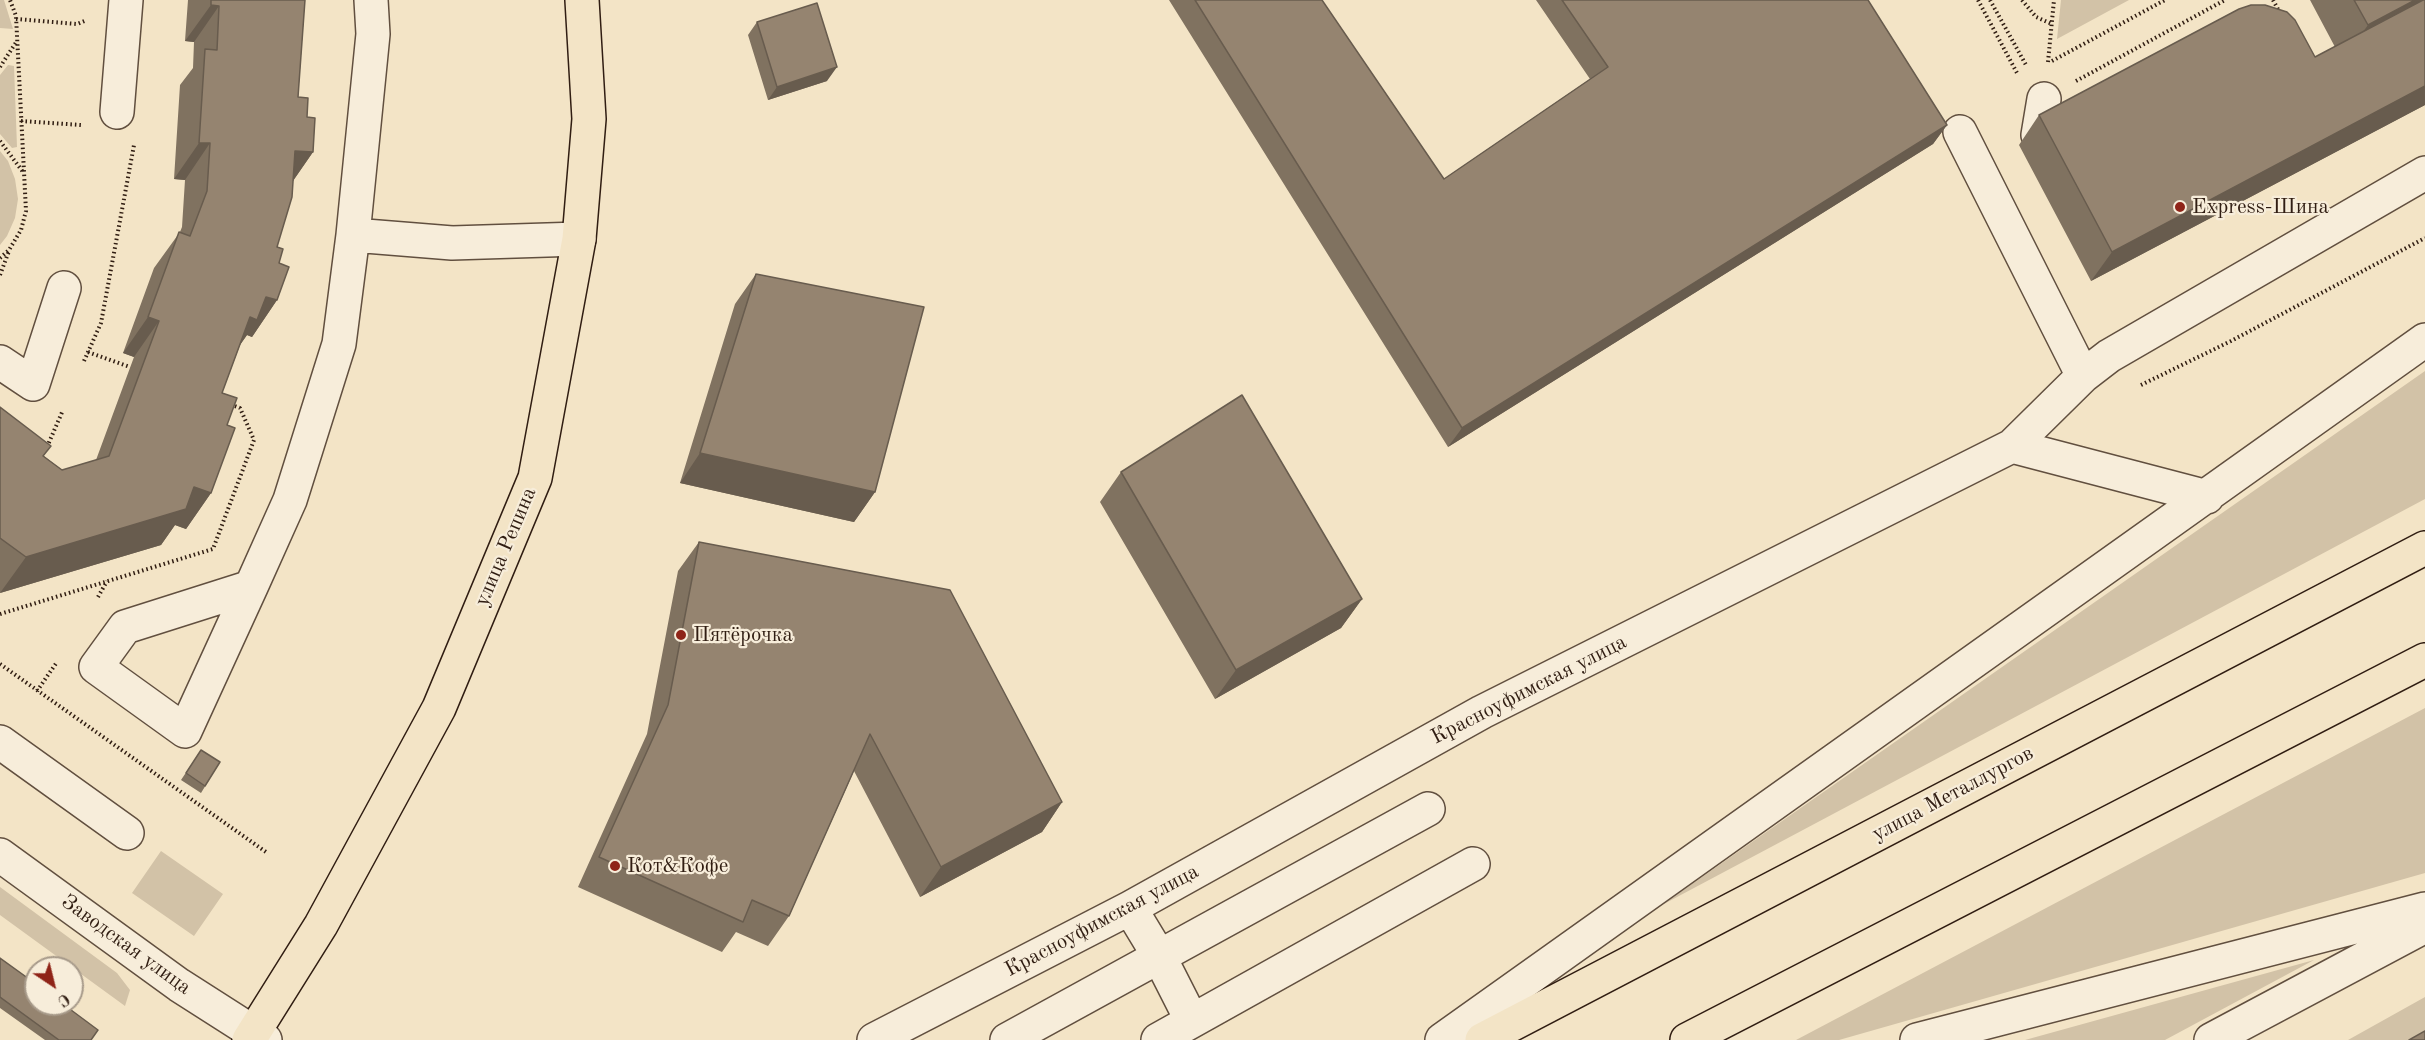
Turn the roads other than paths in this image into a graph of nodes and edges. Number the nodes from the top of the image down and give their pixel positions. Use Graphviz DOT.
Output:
graph roads {
  1 [pos="126,0"];
  2 [pos="371,0"];
  3 [pos="582,0"];
  4 [pos="2037,86"];
  5 [pos="104,119"];
  6 [pos="1960,132"];
  7 [pos="2038,135"];
  8 [pos="2425,173"];
  9 [pos="353,235"];
  10 [pos="579,239"];
  11 [pos="64,288"];
  12 [pos="2425,340"];
  13 [pos="0,362"];
  14 [pos="2083,376"];
  15 [pos="2012,446"];
  16 [pos="2207,496"];
  17 [pos="2425,548"];
  18 [pos="250,587"];
  19 [pos="2425,660"];
  20 [pos="0,742"];
  21 [pos="1428,809"];
  22 [pos="127,833"];
  23 [pos="0,855"];
  24 [pos="1473,864"];
  25 [pos="1130,908"];
  26 [pos="2425,909"];
  27 [pos="2425,926"];
  28 [pos="1159,957"];
  29 [pos="1192,1021"];
  30 [pos="256,1038"];
  31 [pos="874,1040"];
  32 [pos="1008,1040"];
  33 [pos="1158,1040"];
  34 [pos="1443,1040"];
  35 [pos="1482,1040"];
  36 [pos="1687,1040"];
  37 [pos="1917,1040"];
  38 [pos="2211,1040"];
  1 -- 5 [label="street"];
  2 -- 9 [label="street"];
  3 -- 10 [label="main road, улица Репина"];
  4 -- 7 [label="street"];
  6 -- 14 [label="street"];
  8 -- 14 [label="street, Красноуфимская улица"];
  9 -- 10 [label="street"];
  9 -- 18 [label="street"];
  10 -- 30 [label="main road, улица Репина"];
  11 -- 13 [label="street"];
  12 -- 16 [label="street"];
  14 -- 15 [label="street, Красноуфимская улица"];
  15 -- 16 [label="street"];
  15 -- 25 [label="street, Красноуфимская улица"];
  16 -- 34 [label="street"];
  17 -- 35 [label="main road, улица Металлургов"];
  18 -- 18 [label="street"];
  19 -- 36 [label="main road"];
  20 -- 22 [label="street"];
  21 -- 28 [label="street"];
  23 -- 30 [label="street, Заводская улица"];
  24 -- 29 [label="street"];
  25 -- 28 [label="street"];
  25 -- 31 [label="street, Красноуфимская улица"];
  26 -- 37 [label="street"];
  27 -- 38 [label="street"];
  28 -- 29 [label="street"];
  28 -- 32 [label="street"];
  29 -- 33 [label="street"];
}
